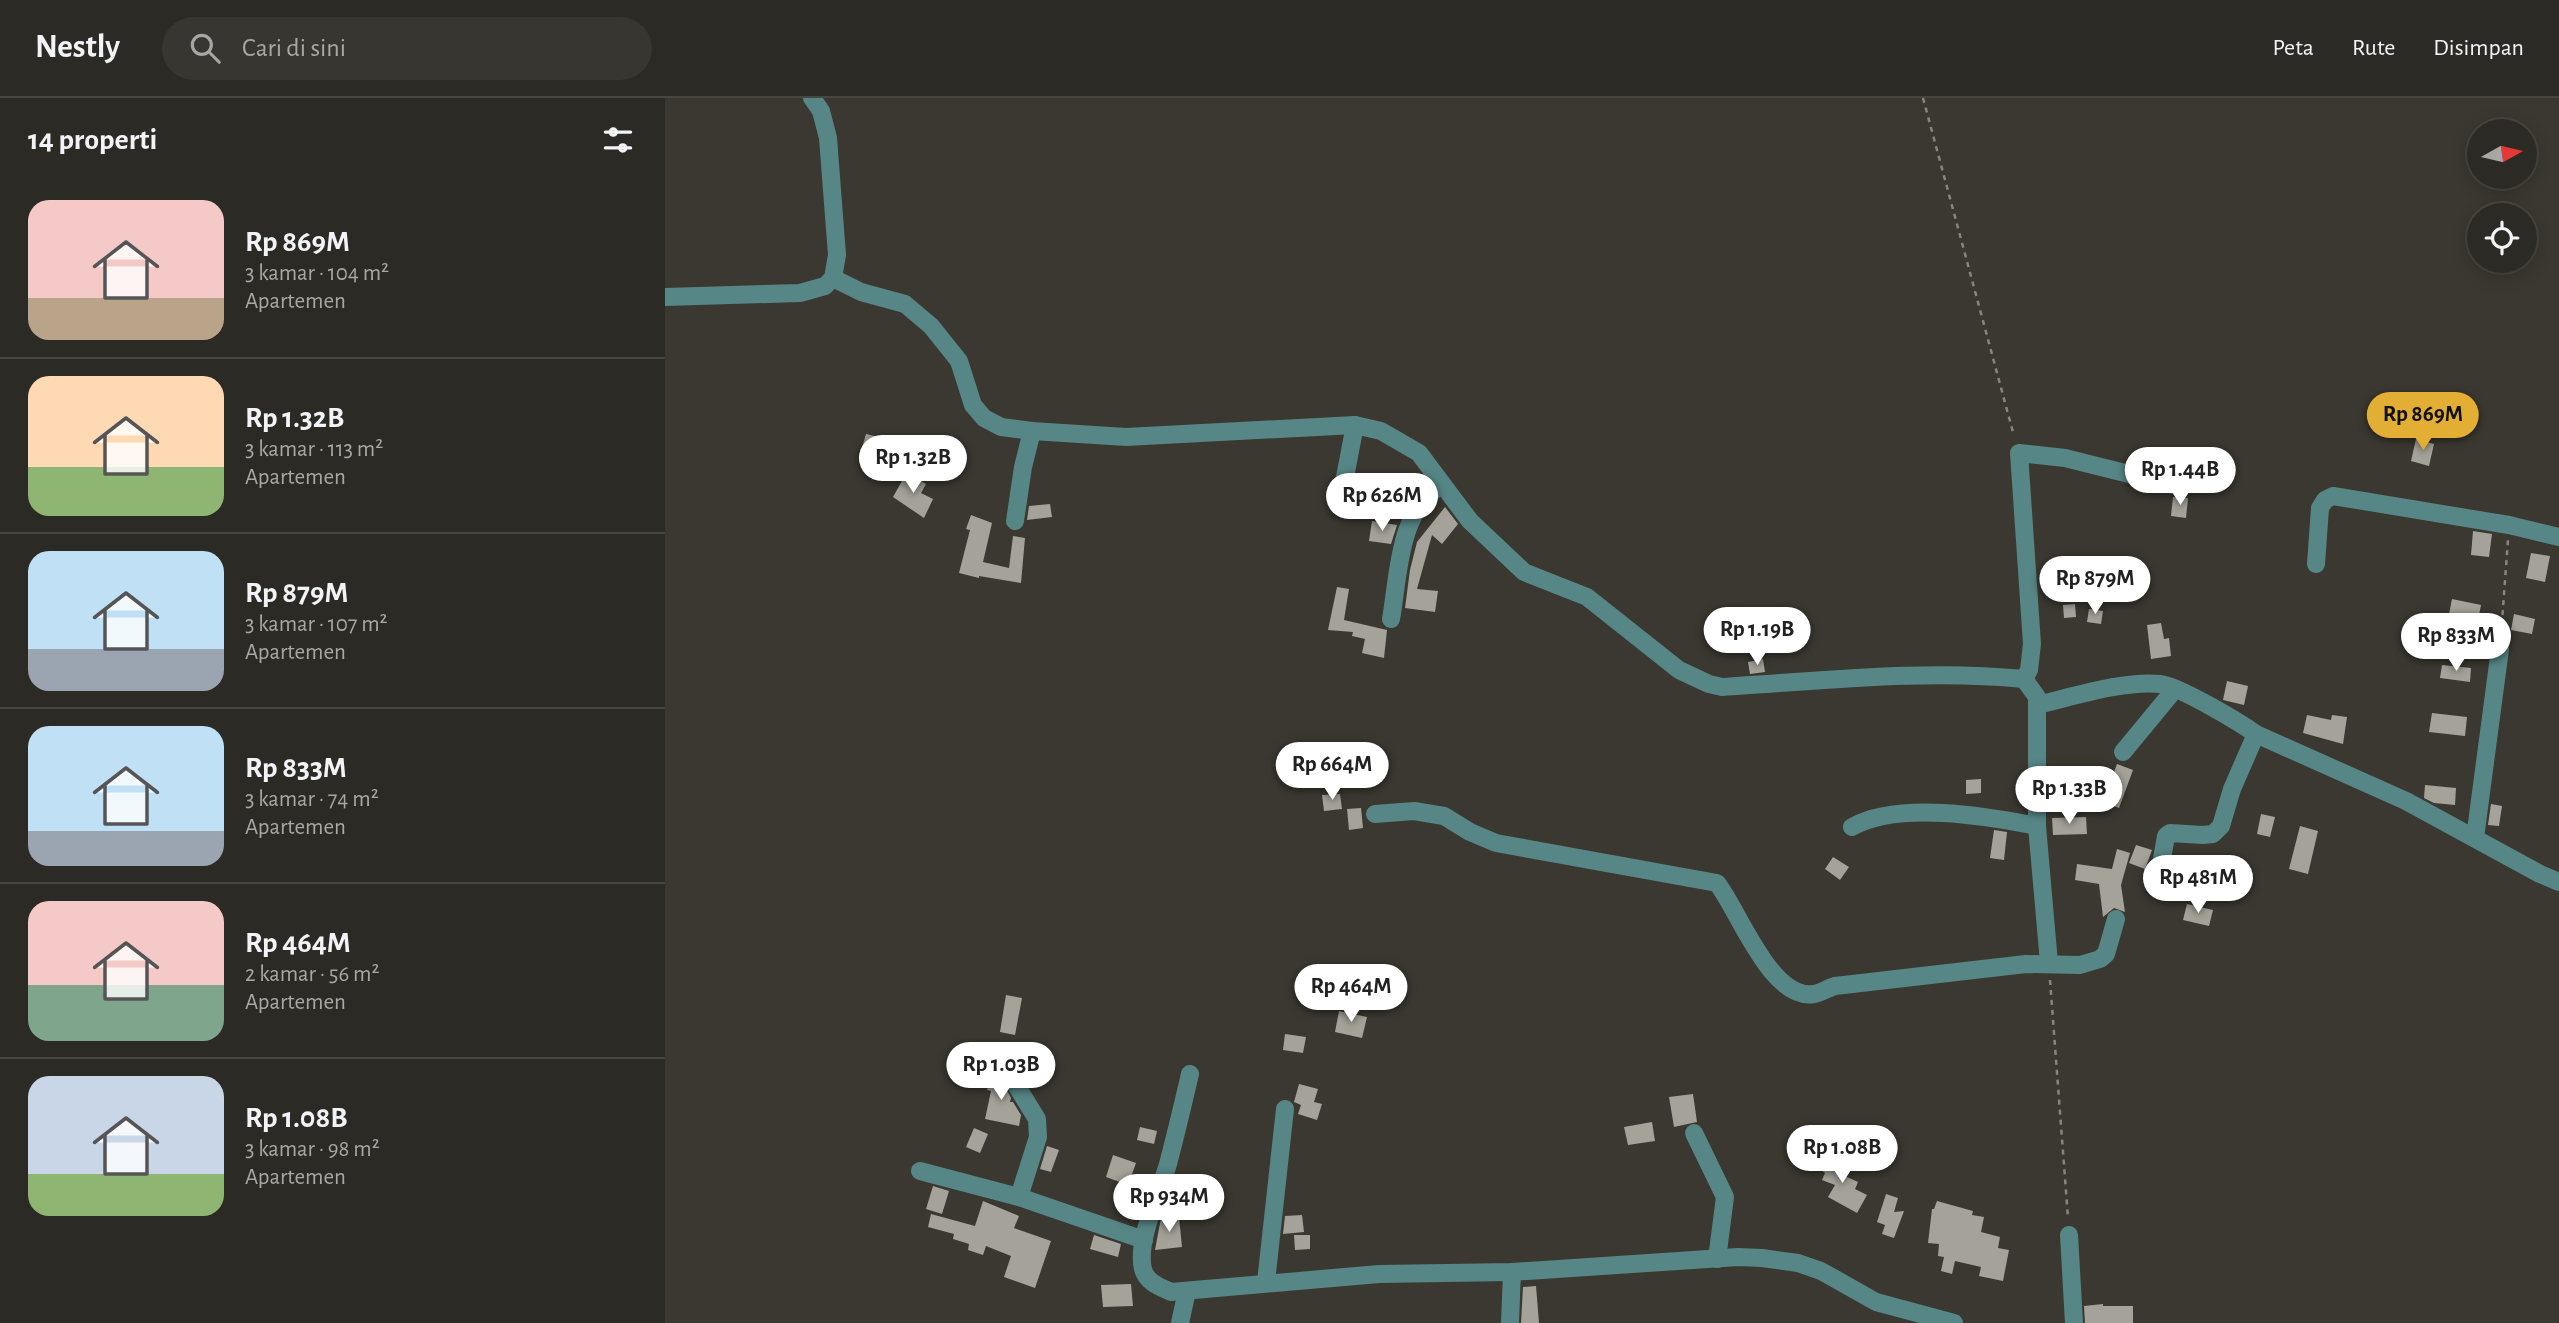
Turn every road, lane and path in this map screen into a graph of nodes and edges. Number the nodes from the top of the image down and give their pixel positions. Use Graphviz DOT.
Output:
graph roads {
  1 [pos="812,98"];
  2 [pos="1923,98"];
  3 [pos="833,278"];
  4 [pos="665,297"];
  5 [pos="1355,425"];
  6 [pos="1033,432"];
  7 [pos="2019,453"];
  8 [pos="1443,485"];
  9 [pos="2181,487"];
  10 [pos="1341,498"];
  11 [pos="1016,521"];
  12 [pos="2509,525"];
  13 [pos="2559,537"];
  14 [pos="2316,564"];
  15 [pos="1391,619"];
  16 [pos="2500,649"];
  17 [pos="2024,679"];
  18 [pos="2175,689"];
  19 [pos="2037,705"];
  20 [pos="2256,734"];
  21 [pos="2123,752"];
  22 [pos="1375,814"];
  23 [pos="2037,826"];
  24 [pos="1852,827"];
  25 [pos="2475,838"];
  26 [pos="2158,882"];
  27 [pos="2559,882"];
  28 [pos="2116,919"];
  29 [pos="2049,963"];
  30 [pos="1190,1074"];
  31 [pos="1016,1085"];
  32 [pos="1285,1109"];
  33 [pos="1694,1133"];
  34 [pos="920,1171"];
  35 [pos="1019,1197"];
  36 [pos="2069,1235"];
  37 [pos="1144,1240"];
  38 [pos="1717,1259"];
  39 [pos="1513,1272"];
  40 [pos="1266,1282"];
  41 [pos="1187,1291"];
  42 [pos="1893,1316"];
  43 [pos="1180,1323"];
  44 [pos="1510,1323"];
  45 [pos="1954,1323"];
  46 [pos="2074,1323"];
  1 -- 3 [label="street"];
  2 -- 7 [label="path"];
  3 -- 4 [label="street"];
  3 -- 6 [label="street"];
  5 -- 6 [label="street"];
  5 -- 8 [label="street"];
  5 -- 10 [label="street"];
  6 -- 11 [label="street"];
  7 -- 9 [label="street"];
  7 -- 17 [label="street"];
  8 -- 15 [label="street"];
  8 -- 17 [label="street"];
  12 -- 13 [label="street"];
  12 -- 14 [label="street"];
  12 -- 16 [label="path"];
  16 -- 25 [label="street"];
  17 -- 19 [label="street"];
  18 -- 19 [label="street"];
  18 -- 20 [label="street"];
  18 -- 21 [label="street"];
  19 -- 23 [label="street"];
  20 -- 25 [label="street"];
  20 -- 26 [label="street"];
  22 -- 29 [label="street"];
  23 -- 24 [label="street"];
  23 -- 29 [label="street"];
  25 -- 27 [label="street"];
  28 -- 29 [label="street"];
  29 -- 36 [label="path"];
  30 -- 37 [label="street"];
  31 -- 35 [label="street"];
  32 -- 40 [label="street"];
  33 -- 38 [label="street"];
  34 -- 35 [label="street"];
  35 -- 37 [label="street"];
  36 -- 46 [label="street"];
  37 -- 41 [label="street"];
  38 -- 39 [label="street"];
  38 -- 42 [label="street"];
  39 -- 40 [label="street"];
  39 -- 44 [label="street"];
  40 -- 41 [label="street"];
  41 -- 43 [label="street"];
  42 -- 45 [label="street"];
}
